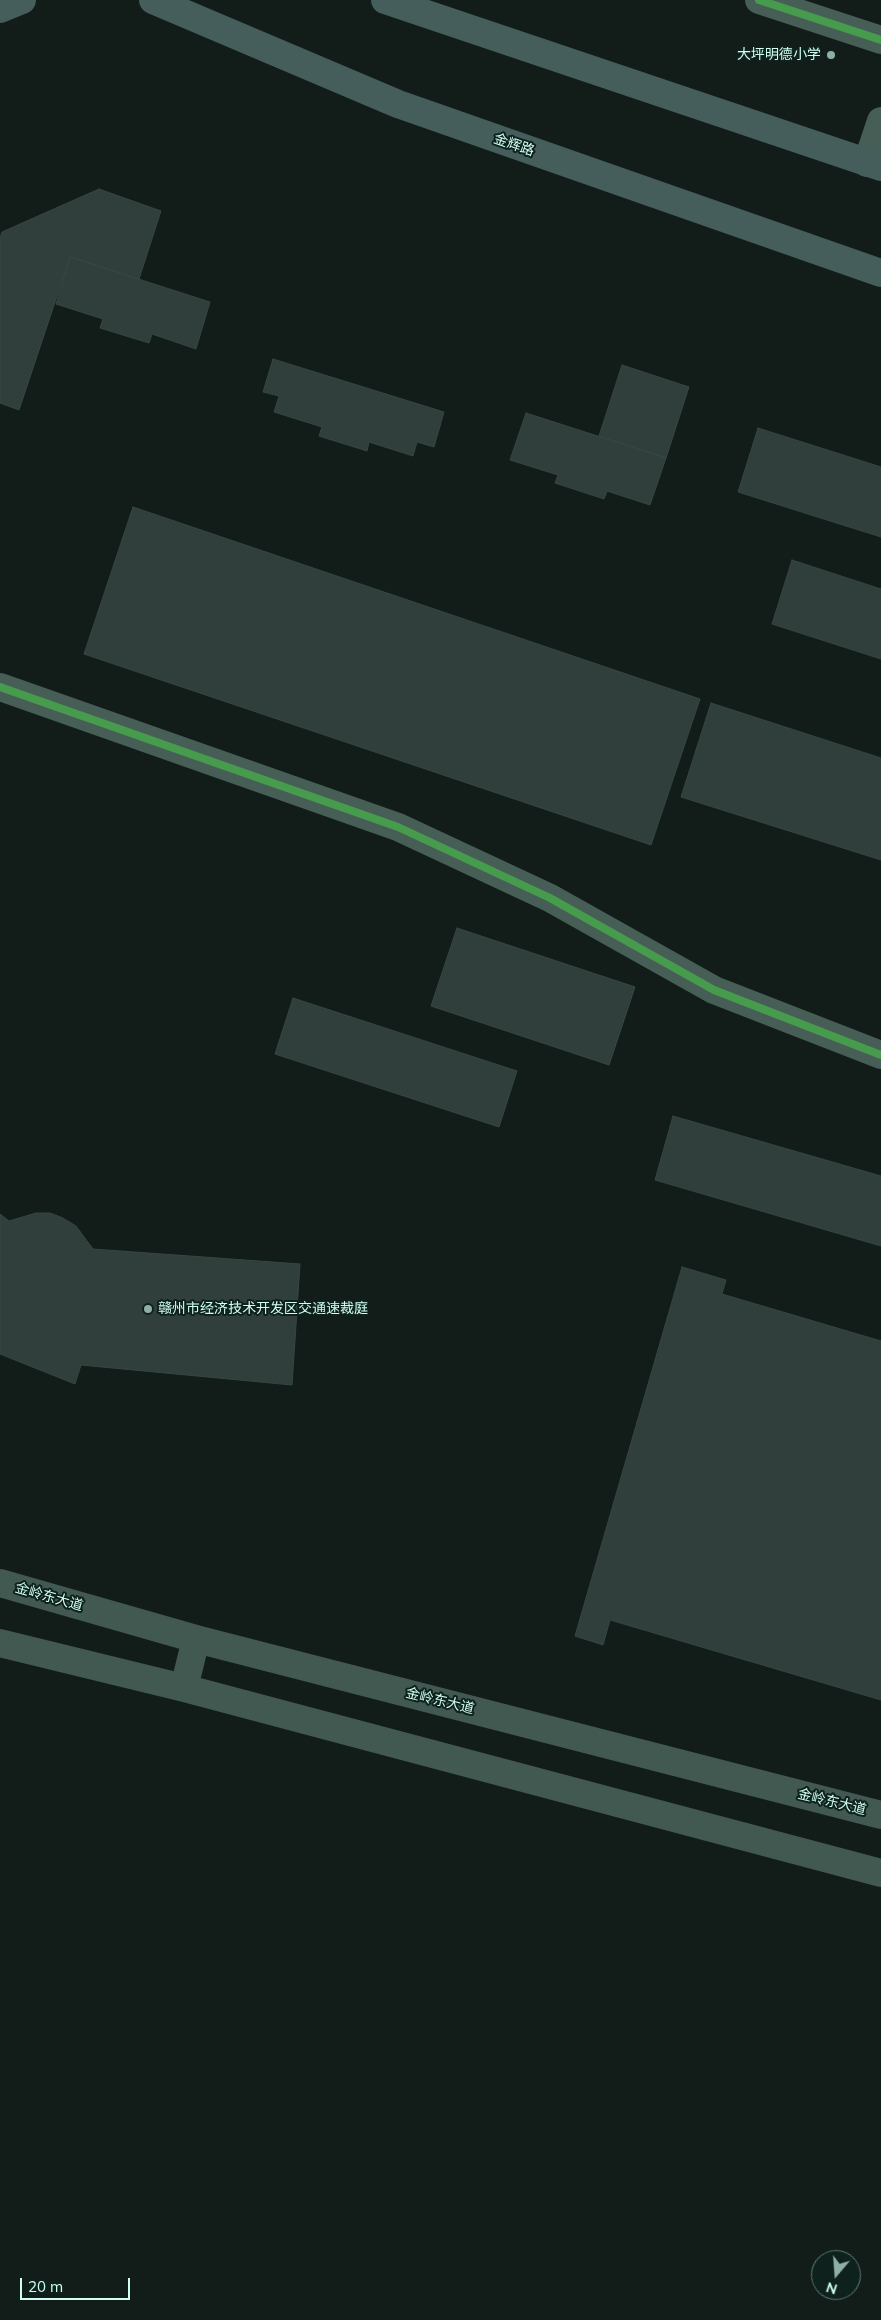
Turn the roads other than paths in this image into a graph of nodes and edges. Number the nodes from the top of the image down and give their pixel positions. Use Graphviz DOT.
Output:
graph roads {
  1 [pos="22,0"];
  2 [pos="153,0"];
  3 [pos="385,0"];
  4 [pos="759,0"];
  5 [pos="0,9"];
  6 [pos="881,40"];
  7 [pos="881,121"];
  8 [pos="874,165"];
  9 [pos="881,273"];
  10 [pos="0,687"];
  11 [pos="881,1055"];
  12 [pos="0,1583"];
  13 [pos="196,1639"];
  14 [pos="0,1643"];
  15 [pos="184,1688"];
  16 [pos="881,1815"];
  17 [pos="881,1874"];
  1 -- 5 [label="main road"];
  2 -- 9 [label="main road, 金辉路"];
  3 -- 8 [label="main road"];
  4 -- 6 [label="street"];
  7 -- 8 [label="street"];
  10 -- 11 [label="street"];
  12 -- 13 [label="main road, 金岭东大道"];
  13 -- 15 [label="main road"];
  13 -- 16 [label="main road, 金岭东大道"];
  14 -- 15 [label="main road"];
  15 -- 17 [label="main road"];
}
